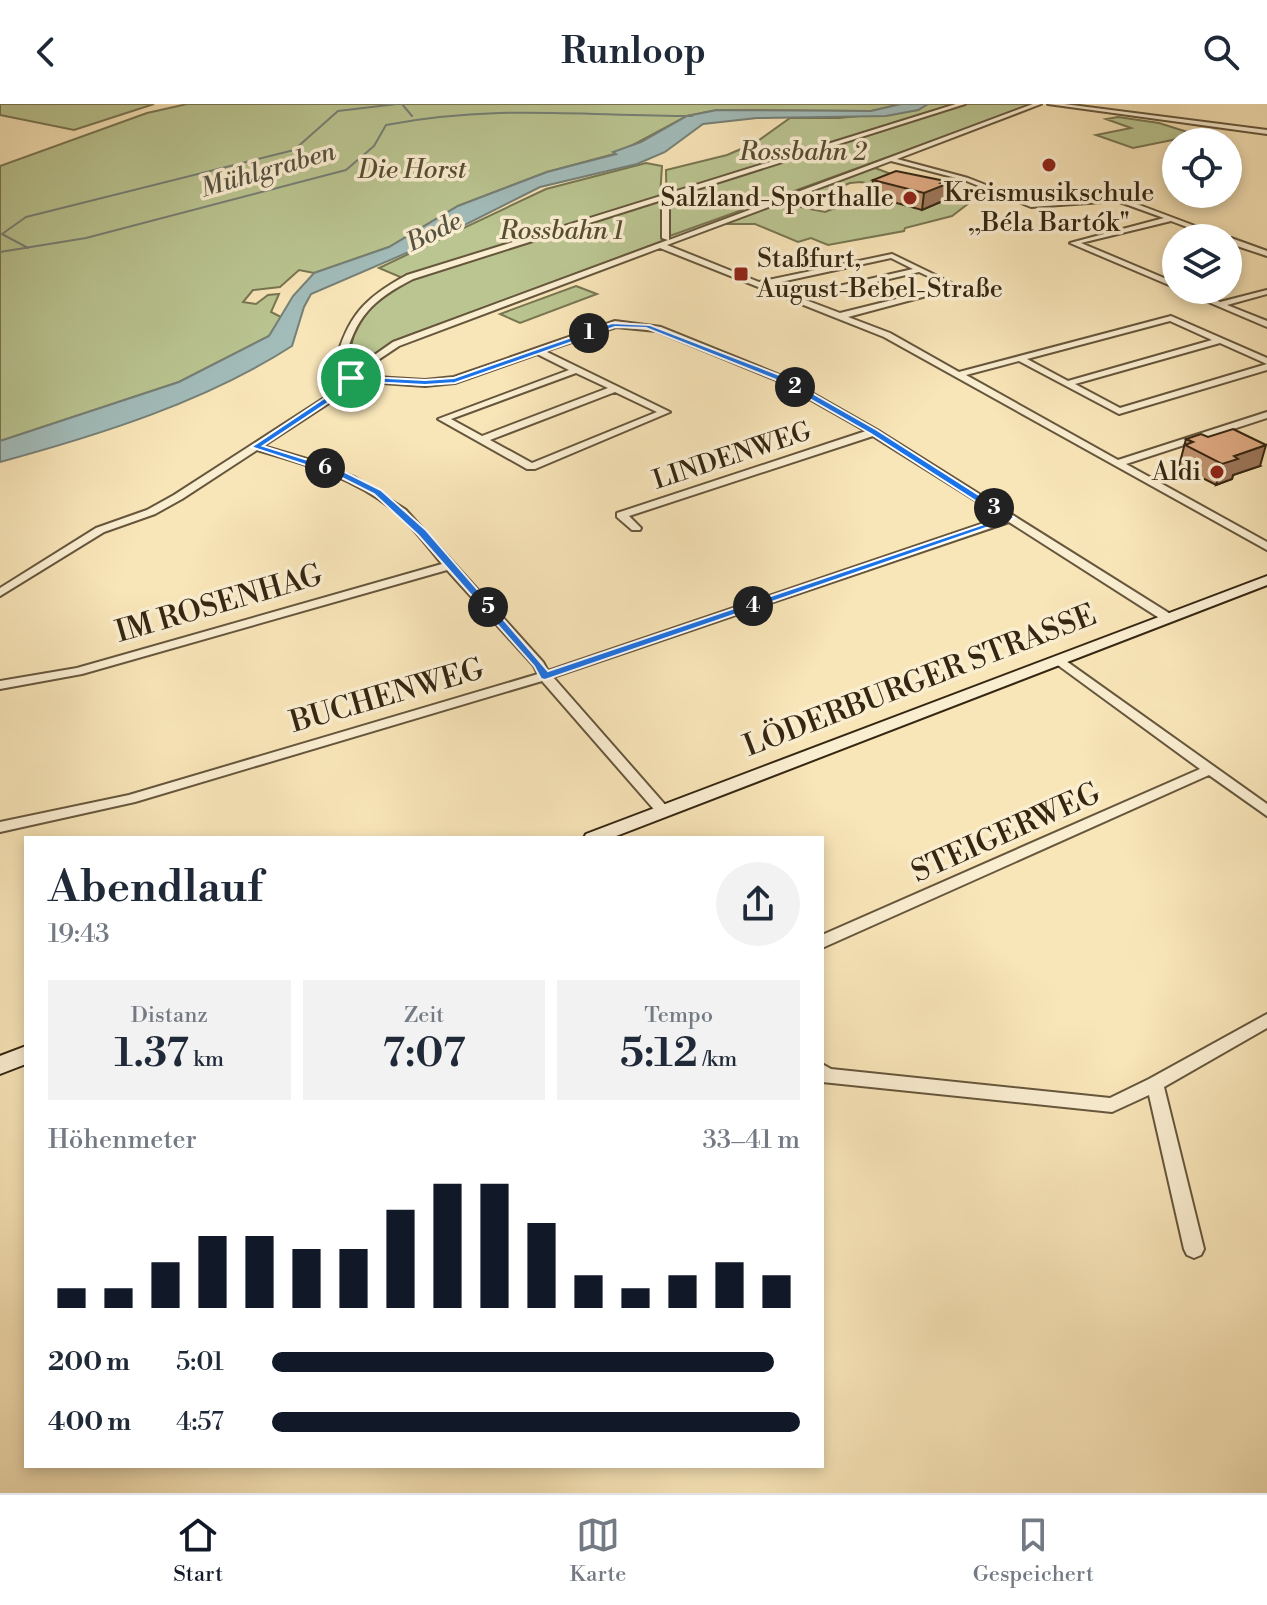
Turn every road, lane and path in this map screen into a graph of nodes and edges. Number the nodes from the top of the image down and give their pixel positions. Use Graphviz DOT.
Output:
graph roads {
  1 [pos="962,104"];
  2 [pos="1038,104"];
  3 [pos="1051,104"];
  4 [pos="1267,132"];
  5 [pos="891,159"];
  6 [pos="665,196"];
  7 [pos="1170,219"];
  8 [pos="1184,224"];
  9 [pos="664,239"];
  10 [pos="1242,245"];
  11 [pos="1267,254"];
  12 [pos="919,270"];
  13 [pos="1162,280"];
  14 [pos="758,284"];
  15 [pos="1267,292"];
  16 [pos="796,298"];
  17 [pos="1242,298"];
  18 [pos="1219,304"];
  19 [pos="840,316"];
  20 [pos="1267,324"];
  21 [pos="1221,340"];
  22 [pos="539,352"];
  23 [pos="1019,358"];
  24 [pos="1267,361"];
  25 [pos="1267,367"];
  26 [pos="576,370"];
  27 [pos="961,374"];
  28 [pos="354,375"];
  29 [pos="1066,384"];
  30 [pos="616,388"];
  31 [pos="1267,415"];
  32 [pos="874,432"];
  33 [pos="482,440"];
  34 [pos="256,447"];
  35 [pos="1119,463"];
  36 [pos="1010,518"];
  37 [pos="636,528"];
  38 [pos="1267,547"];
  39 [pos="451,565"];
  40 [pos="1267,580"];
  41 [pos="0,593"];
  42 [pos="1168,618"];
  43 [pos="1059,660"];
  44 [pos="545,676"];
  45 [pos="0,685"];
  46 [pos="1209,770"];
  47 [pos="663,811"];
  48 [pos="1267,811"];
  49 [pos="0,827"];
  50 [pos="598,836"];
  51 [pos="824,941"];
  52 [pos="1267,1020"];
  53 [pos="24,1056"];
  54 [pos="0,1065"];
  55 [pos="824,1074"];
  56 [pos="1155,1084"];
  57 [pos="1194,1249"];
  1 -- 6 [label="street"];
  2 -- 5 [label="street"];
  3 -- 4 [label="street"];
  5 -- 7 [label="street"];
  5 -- 9 [label="street"];
  6 -- 9 [label="street"];
  6 -- 28 [label="street"];
  7 -- 8 [label="street"];
  7 -- 13 [label="street"];
  9 -- 14 [label="street"];
  9 -- 28 [label="street"];
  10 -- 11 [label="street"];
  12 -- 14 [label="street"];
  12 -- 16 [label="street"];
  12 -- 19 [label="street"];
  14 -- 16 [label="street"];
  15 -- 17 [label="street"];
  16 -- 19 [label="street"];
  18 -- 20 [label="street"];
  19 -- 27 [label="street"];
  21 -- 23 [label="street"];
  21 -- 24 [label="street"];
  21 -- 29 [label="street"];
  22 -- 26 [label="street"];
  22 -- 28 [label="street"];
  22 -- 32 [label="street"];
  23 -- 27 [label="street"];
  23 -- 29 [label="street"];
  25 -- 29 [label="street"];
  26 -- 30 [label="street"];
  26 -- 33 [label="street"];
  27 -- 35 [label="street"];
  28 -- 34 [label="street"];
  30 -- 33 [label="street"];
  30 -- 33 [label="street"];
  31 -- 35 [label="street"];
  32 -- 36 [label="street"];
  32 -- 37 [label="street, LINDENWEG"];
  34 -- 39 [label="street"];
  34 -- 41 [label="street"];
  35 -- 38 [label="street"];
  36 -- 42 [label="street"];
  36 -- 44 [label="street, BUCHENWEG"];
  39 -- 44 [label="street"];
  39 -- 45 [label="street, IM ROSENHAG"];
  40 -- 42 [label="street, LÖDERBURGER STRASSE"];
  42 -- 43 [label="street, LÖDERBURGER STRASSE"];
  43 -- 46 [label="street"];
  43 -- 47 [label="street, LÖDERBURGER STRASSE"];
  44 -- 47 [label="street"];
  44 -- 49 [label="street, BUCHENWEG"];
  46 -- 48 [label="street"];
  46 -- 51 [label="street, STEIGERWEG"];
  47 -- 50 [label="street, LÖDERBURGER STRASSE"];
  52 -- 56 [label="street"];
  53 -- 54 [label="street"];
  55 -- 56 [label="street"];
  56 -- 57 [label="street"];
}
